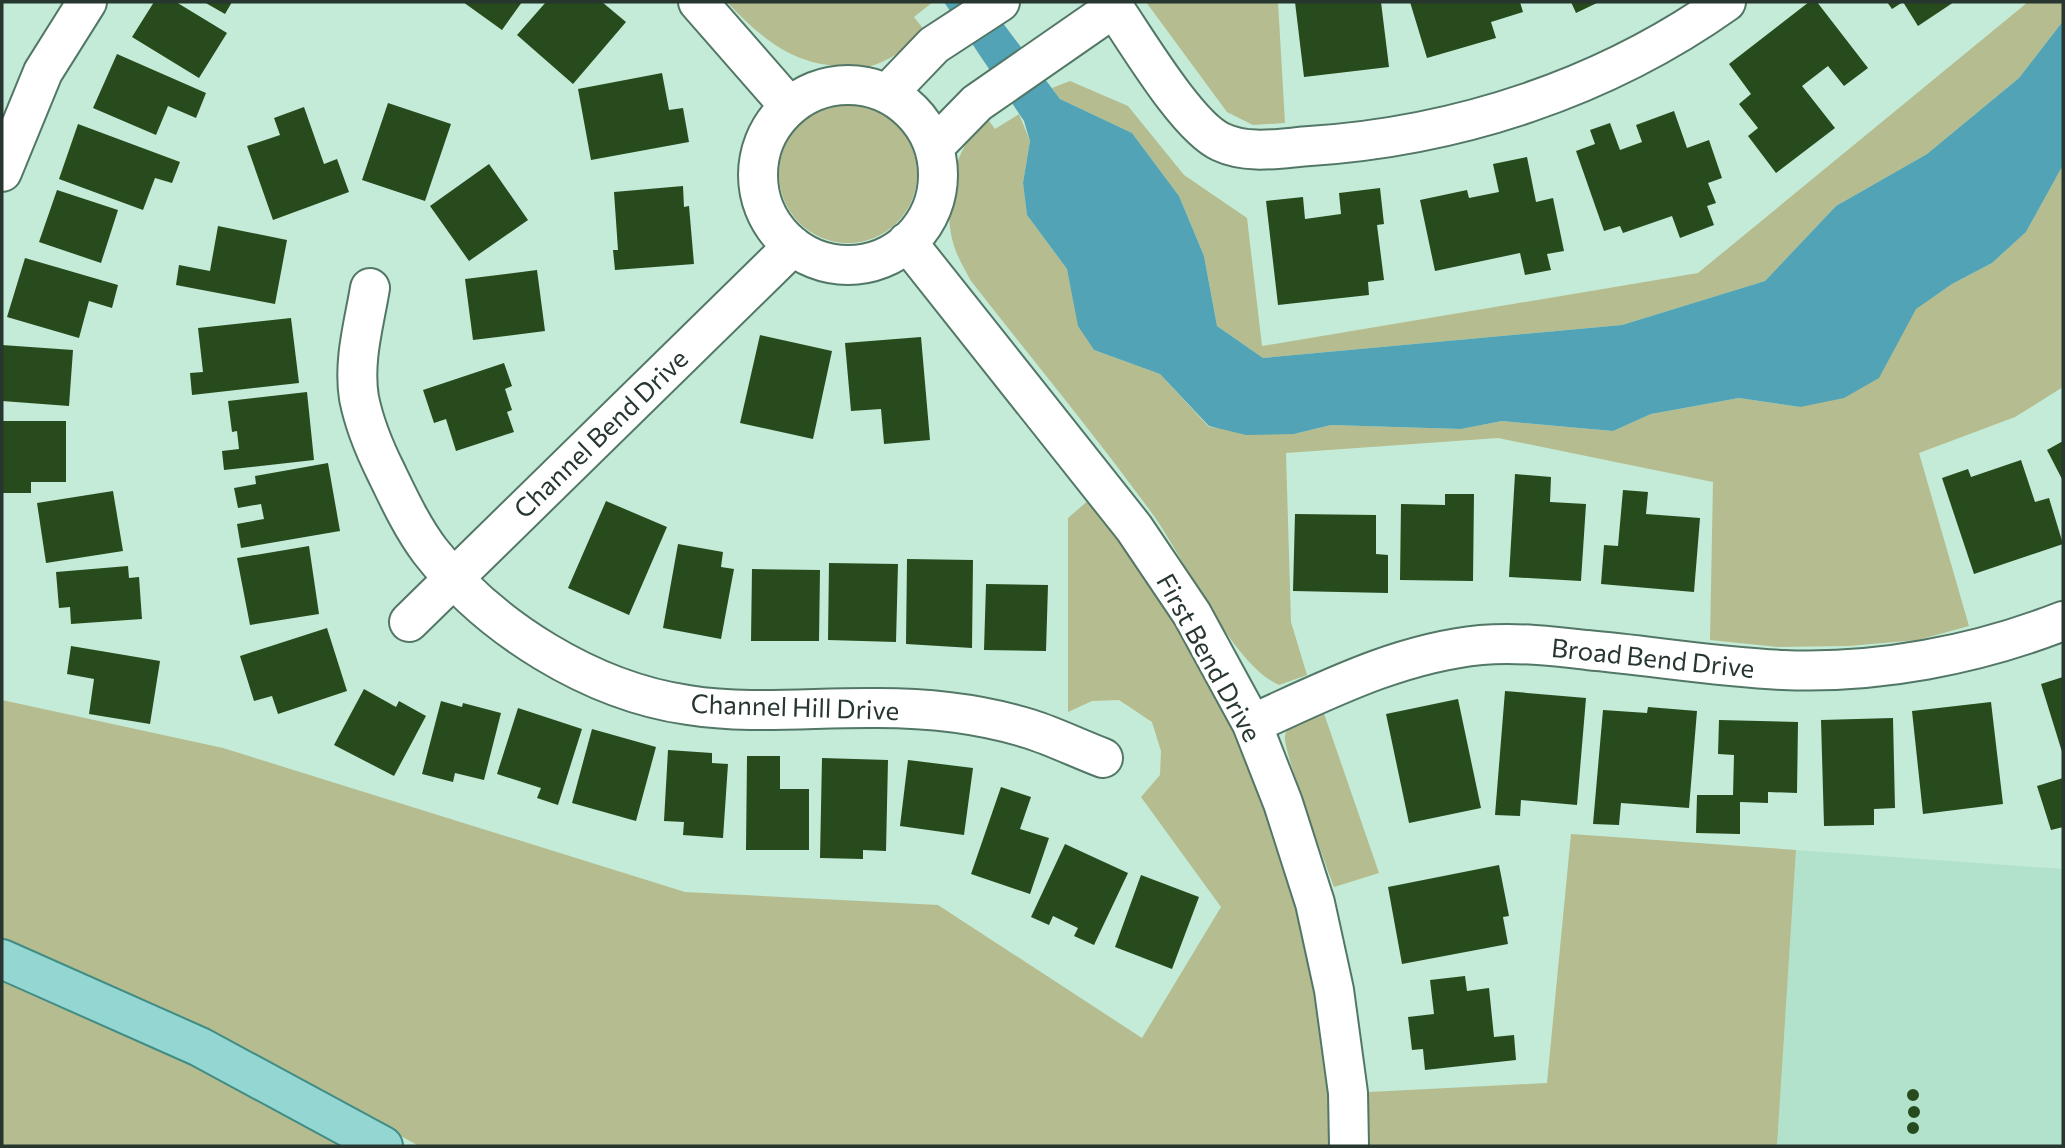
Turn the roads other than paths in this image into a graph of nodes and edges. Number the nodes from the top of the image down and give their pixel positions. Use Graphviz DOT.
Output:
graph roads {
  1 [pos="87,2"];
  2 [pos="698,2"];
  3 [pos="999,2"];
  4 [pos="1726,2"];
  5 [pos="1112,5"];
  6 [pos="888,93"];
  7 [pos="789,106"];
  8 [pos="934,147"];
  9 [pos="2,173"];
  10 [pos="908,242"];
  11 [pos="793,246"];
  12 [pos="370,288"];
  13 [pos="453,578"];
  14 [pos="2063,621"];
  15 [pos="409,622"];
  16 [pos="1252,724"];
  17 [pos="1103,758"];
  18 [pos="2,959"];
  19 [pos="383,1146"];
  20 [pos="1349,1146"];
  1 -- 9 [label="street"];
  2 -- 7 [label="street"];
  3 -- 6 [label="street"];
  4 -- 5 [label="street"];
  5 -- 8 [label="street"];
  6 -- 7 [label="street"];
  6 -- 8 [label="street"];
  7 -- 11 [label="street"];
  8 -- 10 [label="street"];
  10 -- 11 [label="street"];
  10 -- 16 [label="street, First Bend Drive"];
  11 -- 13 [label="street, Channel Bend Drive"];
  12 -- 13 [label="street, Channel Hill Drive"];
  13 -- 15 [label="street, Channel Bend Drive"];
  13 -- 17 [label="street, Channel Hill Drive"];
  14 -- 16 [label="street, Broad Bend Drive"];
  16 -- 20 [label="street, First Bend Drive"];
  18 -- 19 [label="main road"];
}
